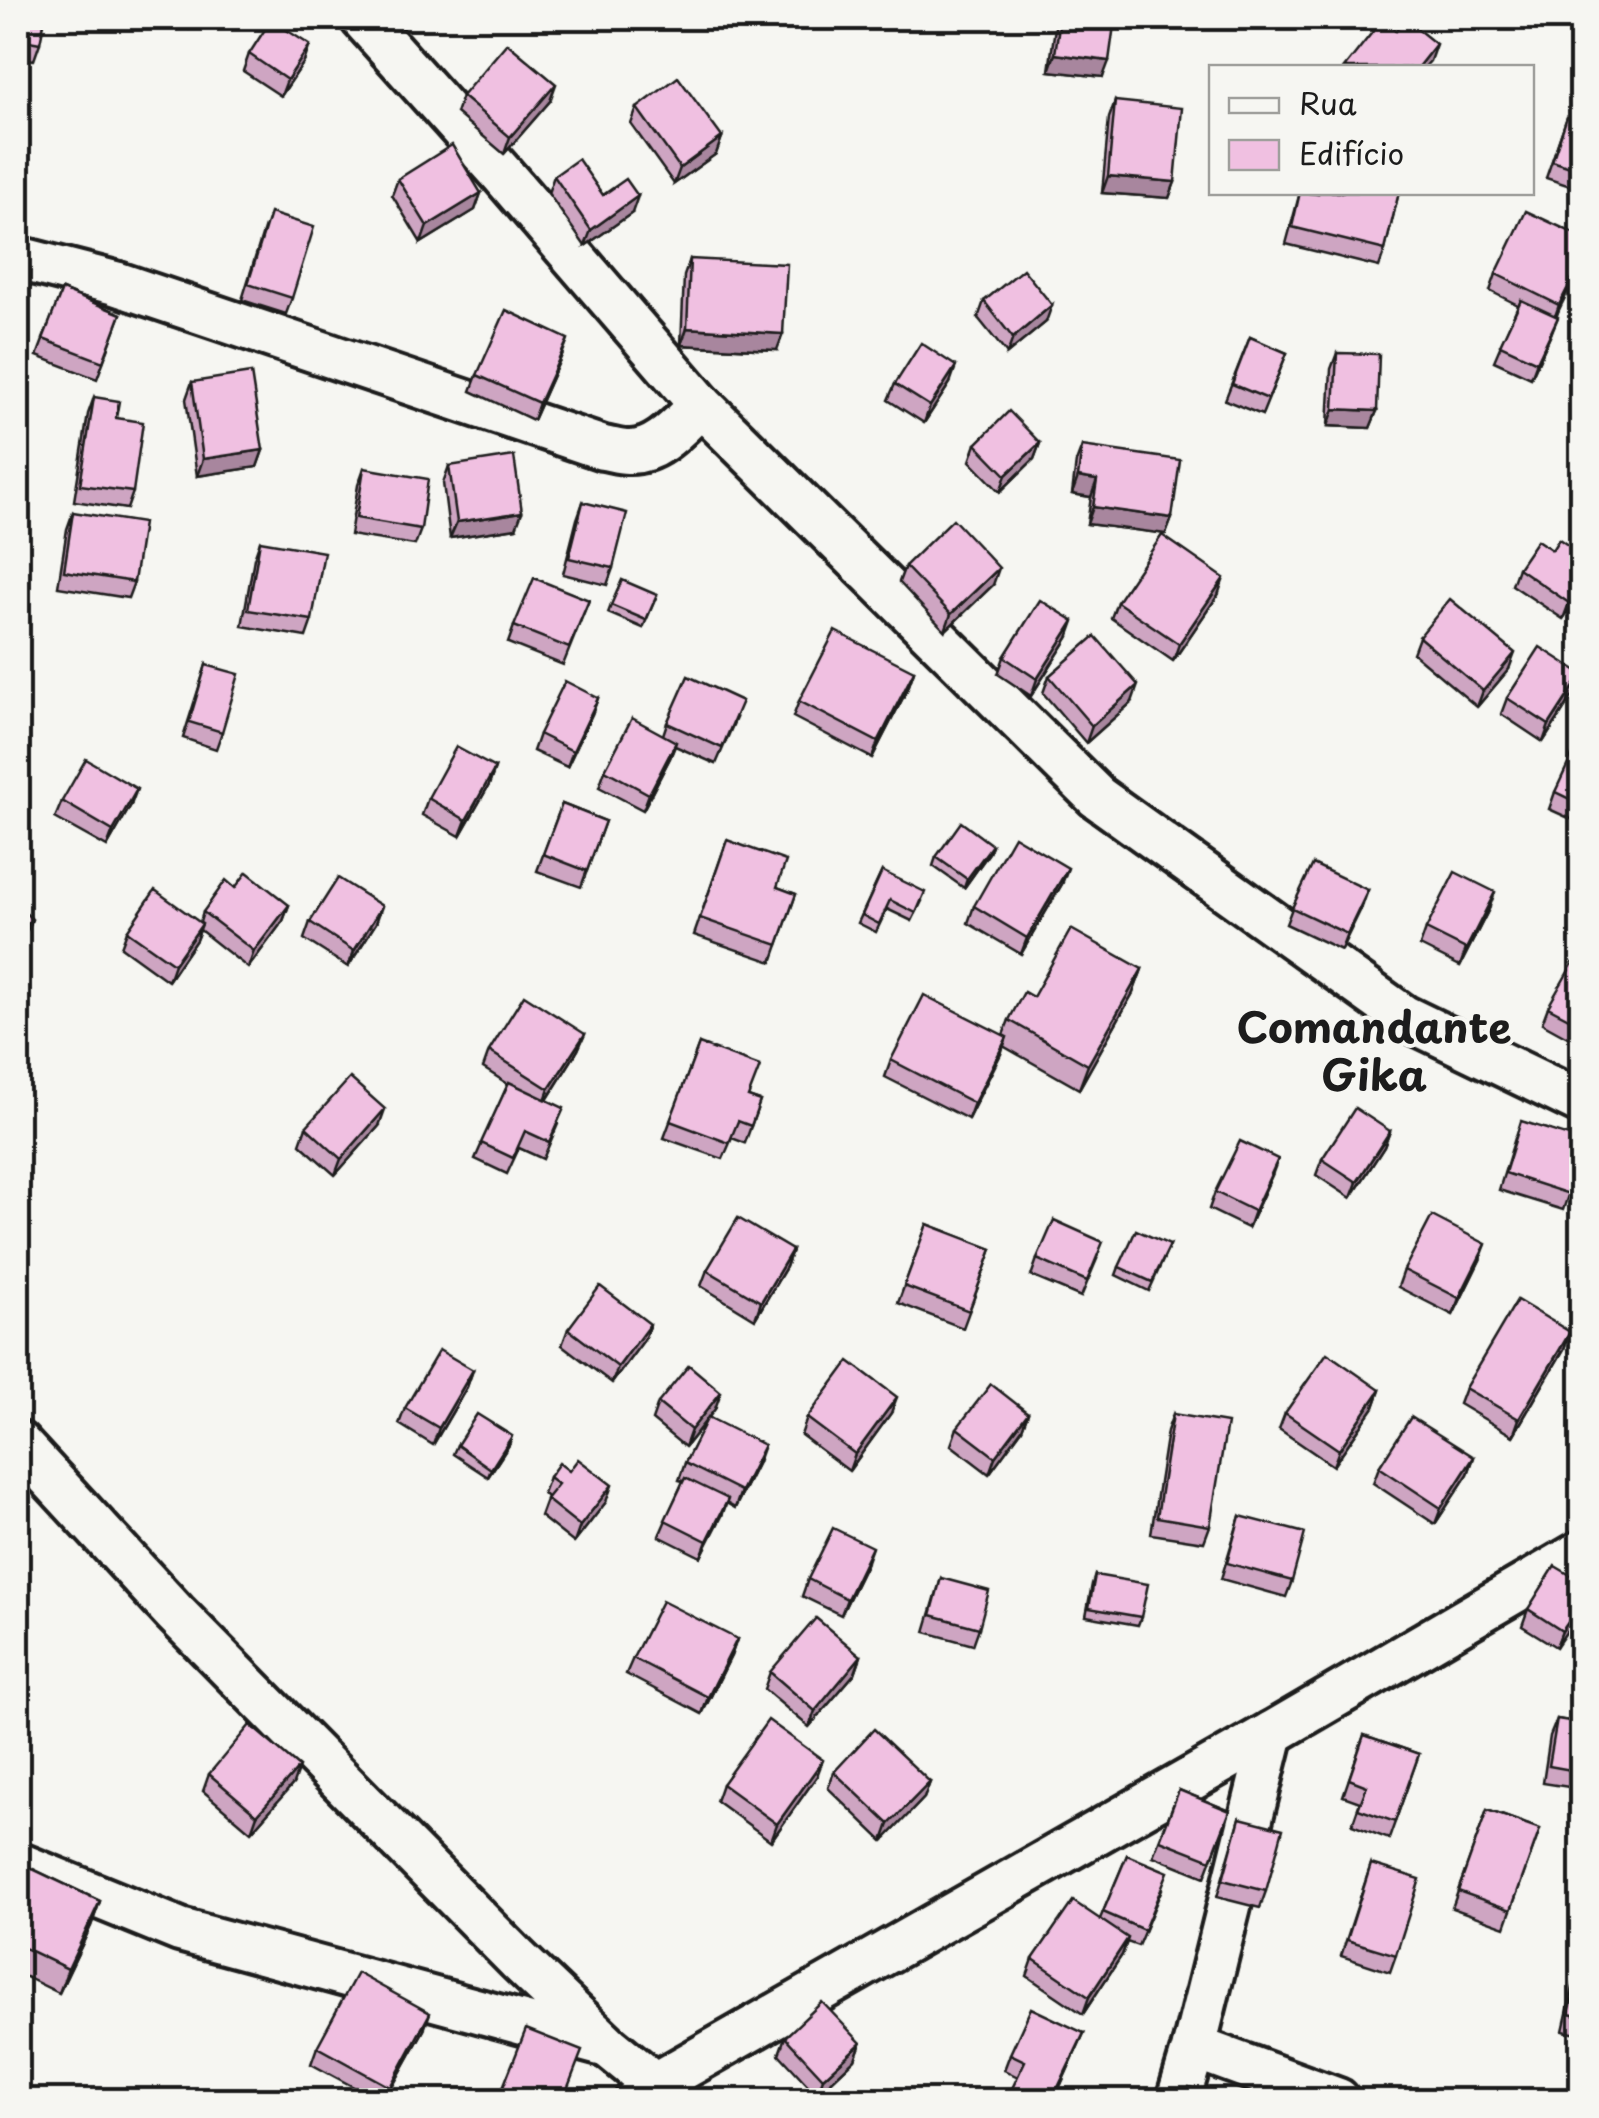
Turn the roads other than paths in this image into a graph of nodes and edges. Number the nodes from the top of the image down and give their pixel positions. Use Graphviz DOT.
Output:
graph roads {
  1 [pos="374,21"];
  2 [pos="18,258"];
  3 [pos="701,405"];
  4 [pos="1582,1103"];
  5 [pos="18,1443"];
  6 [pos="1582,1552"];
  7 [pos="1272,1733"];
  8 [pos="18,1864"];
  9 [pos="609,2047"];
  10 [pos="1194,2047"];
  11 [pos="655,2095"];
  12 [pos="1178,2100"];
  13 [pos="1338,2100"];
  1 -- 3 [label="street"];
  2 -- 3 [label="street"];
  3 -- 4 [label="street"];
  5 -- 9 [label="street"];
  6 -- 7 [label="street"];
  7 -- 10 [label="street"];
  7 -- 11 [label="street"];
  8 -- 9 [label="street"];
  9 -- 11 [label="street"];
  10 -- 12 [label="street"];
  10 -- 13 [label="street"];
}
